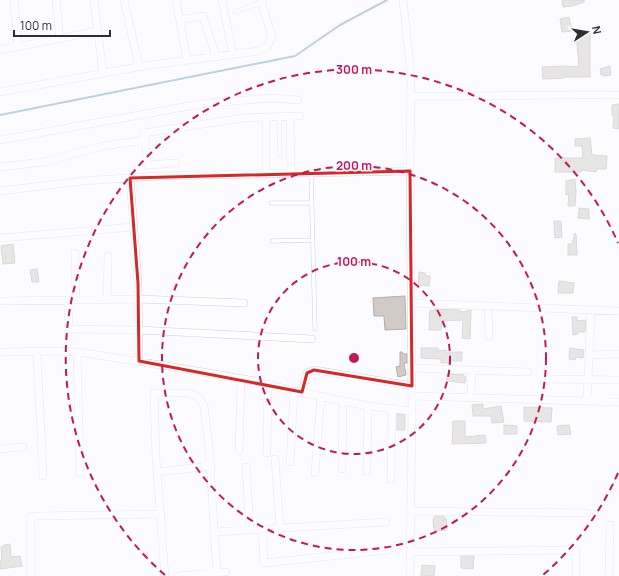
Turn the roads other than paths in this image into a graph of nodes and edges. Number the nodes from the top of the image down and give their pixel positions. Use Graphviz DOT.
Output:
graph roads {
  1 [pos="14,0"];
  2 [pos="56,0"];
  3 [pos="94,0"];
  4 [pos="124,0"];
  5 [pos="176,0"];
  6 [pos="222,0"];
  7 [pos="403,0"];
  8 [pos="262,1"];
  9 [pos="235,12"];
  10 [pos="180,20"];
  11 [pos="98,31"];
  12 [pos="60,39"];
  13 [pos="18,47"];
  14 [pos="0,50"];
  15 [pos="233,54"];
  16 [pos="216,57"];
  17 [pos="186,60"];
  18 [pos="139,67"];
  19 [pos="104,73"];
  20 [pos="0,92"];
  21 [pos="619,95"];
  22 [pos="410,96"];
  23 [pos="298,100"];
  24 [pos="279,116"];
  25 [pos="290,116"];
  26 [pos="300,116"];
  27 [pos="266,117"];
  28 [pos="0,140"];
  29 [pos="145,140"];
  30 [pos="280,155"];
  31 [pos="176,164"];
  32 [pos="0,167"];
  33 [pos="410,171"];
  34 [pos="291,173"];
  35 [pos="311,173"];
  36 [pos="266,174"];
  37 [pos="130,178"];
  38 [pos="0,192"];
  39 [pos="271,203"];
  40 [pos="312,203"];
  41 [pos="133,227"];
  42 [pos="0,238"];
  43 [pos="313,240"];
  44 [pos="272,241"];
  45 [pos="75,253"];
  46 [pos="108,256"];
  47 [pos="107,299"];
  48 [pos="138,299"];
  49 [pos="72,300"];
  50 [pos="0,301"];
  51 [pos="244,303"];
  52 [pos="411,303"];
  53 [pos="488,306"];
  54 [pos="591,311"];
  55 [pos="619,312"];
  56 [pos="315,329"];
  57 [pos="138,330"];
  58 [pos="489,336"];
  59 [pos="312,339"];
  60 [pos="0,352"];
  61 [pos="37,352"];
  62 [pos="77,352"];
  63 [pos="619,354"];
  64 [pos="589,355"];
  65 [pos="139,362"];
  66 [pos="412,368"];
  67 [pos="472,370"];
  68 [pos="528,372"];
  69 [pos="241,379"];
  70 [pos="548,379"];
  71 [pos="588,379"];
  72 [pos="619,380"];
  73 [pos="268,385"];
  74 [pos="412,386"];
  75 [pos="298,392"];
  76 [pos="321,396"];
  77 [pos="412,396"];
  78 [pos="470,398"];
  79 [pos="343,401"];
  80 [pos="587,401"];
  81 [pos="619,402"];
  82 [pos="368,406"];
  83 [pos="392,408"];
  84 [pos="412,411"];
  85 [pos="23,447"];
  86 [pos="0,448"];
  87 [pos="239,451"];
  88 [pos="267,453"];
  89 [pos="275,459"];
  90 [pos="290,462"];
  91 [pos="211,466"];
  92 [pos="246,467"];
  93 [pos="342,469"];
  94 [pos="367,470"];
  95 [pos="157,472"];
  96 [pos="80,473"];
  97 [pos="316,473"];
  98 [pos="43,476"];
  99 [pos="391,479"];
  100 [pos="410,511"];
  101 [pos="587,513"];
  102 [pos="161,514"];
  103 [pos="386,522"];
  104 [pos="610,525"];
  105 [pos="280,528"];
  106 [pos="262,529"];
  107 [pos="250,530"];
  108 [pos="215,532"];
  109 [pos="389,550"];
  110 [pos="411,552"];
  111 [pos="226,572"];
  112 [pos="218,573"];
  113 [pos="32,576"];
  114 [pos="165,576"];
  115 [pos="177,576"];
  116 [pos="410,576"];
  117 [pos="576,576"];
  118 [pos="609,576"];
  1 -- 13 [label="street"];
  2 -- 12 [label="street"];
  3 -- 11 [label="street"];
  4 -- 18 [label="street"];
  5 -- 10 [label="street"];
  6 -- 15 [label="street"];
  7 -- 22 [label="street"];
  8 -- 9 [label="lane"];
  8 -- 15 [label="street"];
  10 -- 16 [label="street"];
  10 -- 17 [label="street"];
  11 -- 12 [label="street"];
  11 -- 19 [label="street"];
  12 -- 13 [label="street"];
  13 -- 14 [label="street"];
  15 -- 16 [label="street"];
  16 -- 17 [label="street"];
  17 -- 18 [label="street"];
  18 -- 19 [label="street"];
  19 -- 20 [label="street"];
  21 -- 22 [label="street"];
  22 -- 33 [label="street"];
  23 -- 28 [label="street"];
  24 -- 25 [label="street"];
  24 -- 27 [label="street"];
  24 -- 30 [label="lane"];
  25 -- 26 [label="street"];
  25 -- 34 [label="street"];
  27 -- 29 [label="street"];
  27 -- 36 [label="street"];
  29 -- 31 [label="street"];
  29 -- 32 [label="street"];
  33 -- 35 [label="street"];
  33 -- 52 [label="street"];
  34 -- 35 [label="street"];
  34 -- 36 [label="street"];
  35 -- 40 [label="lane"];
  36 -- 37 [label="street"];
  37 -- 38 [label="street"];
  37 -- 41 [label="street"];
  39 -- 40 [label="lane"];
  40 -- 43 [label="lane"];
  41 -- 42 [label="street"];
  41 -- 48 [label="street"];
  43 -- 44 [label="lane"];
  43 -- 56 [label="lane"];
  45 -- 49 [label="street"];
  46 -- 47 [label="street"];
  47 -- 48 [label="street"];
  47 -- 49 [label="street"];
  48 -- 51 [label="street"];
  48 -- 57 [label="street"];
  49 -- 50 [label="street"];
  49 -- 57 [label="street"];
  52 -- 53 [label="street"];
  52 -- 66 [label="street"];
  53 -- 54 [label="street"];
  53 -- 58 [label="street"];
  54 -- 55 [label="street"];
  54 -- 64 [label="street"];
  57 -- 59 [label="street"];
  57 -- 65 [label="street"];
  60 -- 61 [label="street"];
  61 -- 62 [label="street"];
  61 -- 98 [label="street"];
  62 -- 65 [label="street"];
  62 -- 96 [label="street"];
  63 -- 64 [label="street"];
  64 -- 71 [label="street"];
  65 -- 69 [label="street"];
  66 -- 67 [label="street"];
  66 -- 74 [label="street"];
  67 -- 68 [label="street"];
  67 -- 78 [label="street"];
  69 -- 73 [label="street"];
  69 -- 87 [label="street"];
  70 -- 71 [label="street"];
  71 -- 72 [label="street"];
  71 -- 80 [label="street"];
  73 -- 75 [label="street"];
  73 -- 88 [label="street"];
  74 -- 75 [label="street"];
  74 -- 77 [label="street"];
  75 -- 76 [label="street"];
  75 -- 90 [label="street"];
  76 -- 79 [label="street"];
  76 -- 97 [label="street"];
  77 -- 78 [label="street"];
  77 -- 84 [label="street"];
  78 -- 80 [label="street"];
  79 -- 82 [label="street"];
  79 -- 93 [label="street"];
  80 -- 81 [label="street"];
  82 -- 83 [label="street"];
  82 -- 94 [label="street"];
  83 -- 84 [label="street"];
  83 -- 99 [label="street"];
  84 -- 100 [label="street"];
  85 -- 86 [label="street"];
  89 -- 105 [label="street"];
  91 -- 95 [label="street"];
  91 -- 95 [label="street"];
  91 -- 108 [label="street"];
  92 -- 107 [label="street"];
  95 -- 102 [label="street"];
  100 -- 101 [label="street"];
  100 -- 110 [label="street"];
  102 -- 113 [label="street"];
  102 -- 114 [label="street"];
  103 -- 105 [label="street"];
  104 -- 118 [label="street"];
  105 -- 106 [label="street"];
  106 -- 107 [label="street"];
  106 -- 109 [label="street"];
  107 -- 108 [label="street"];
  108 -- 112 [label="street"];
  110 -- 116 [label="street"];
  110 -- 117 [label="street"];
  111 -- 112 [label="street"];
  112 -- 115 [label="street"];
}
